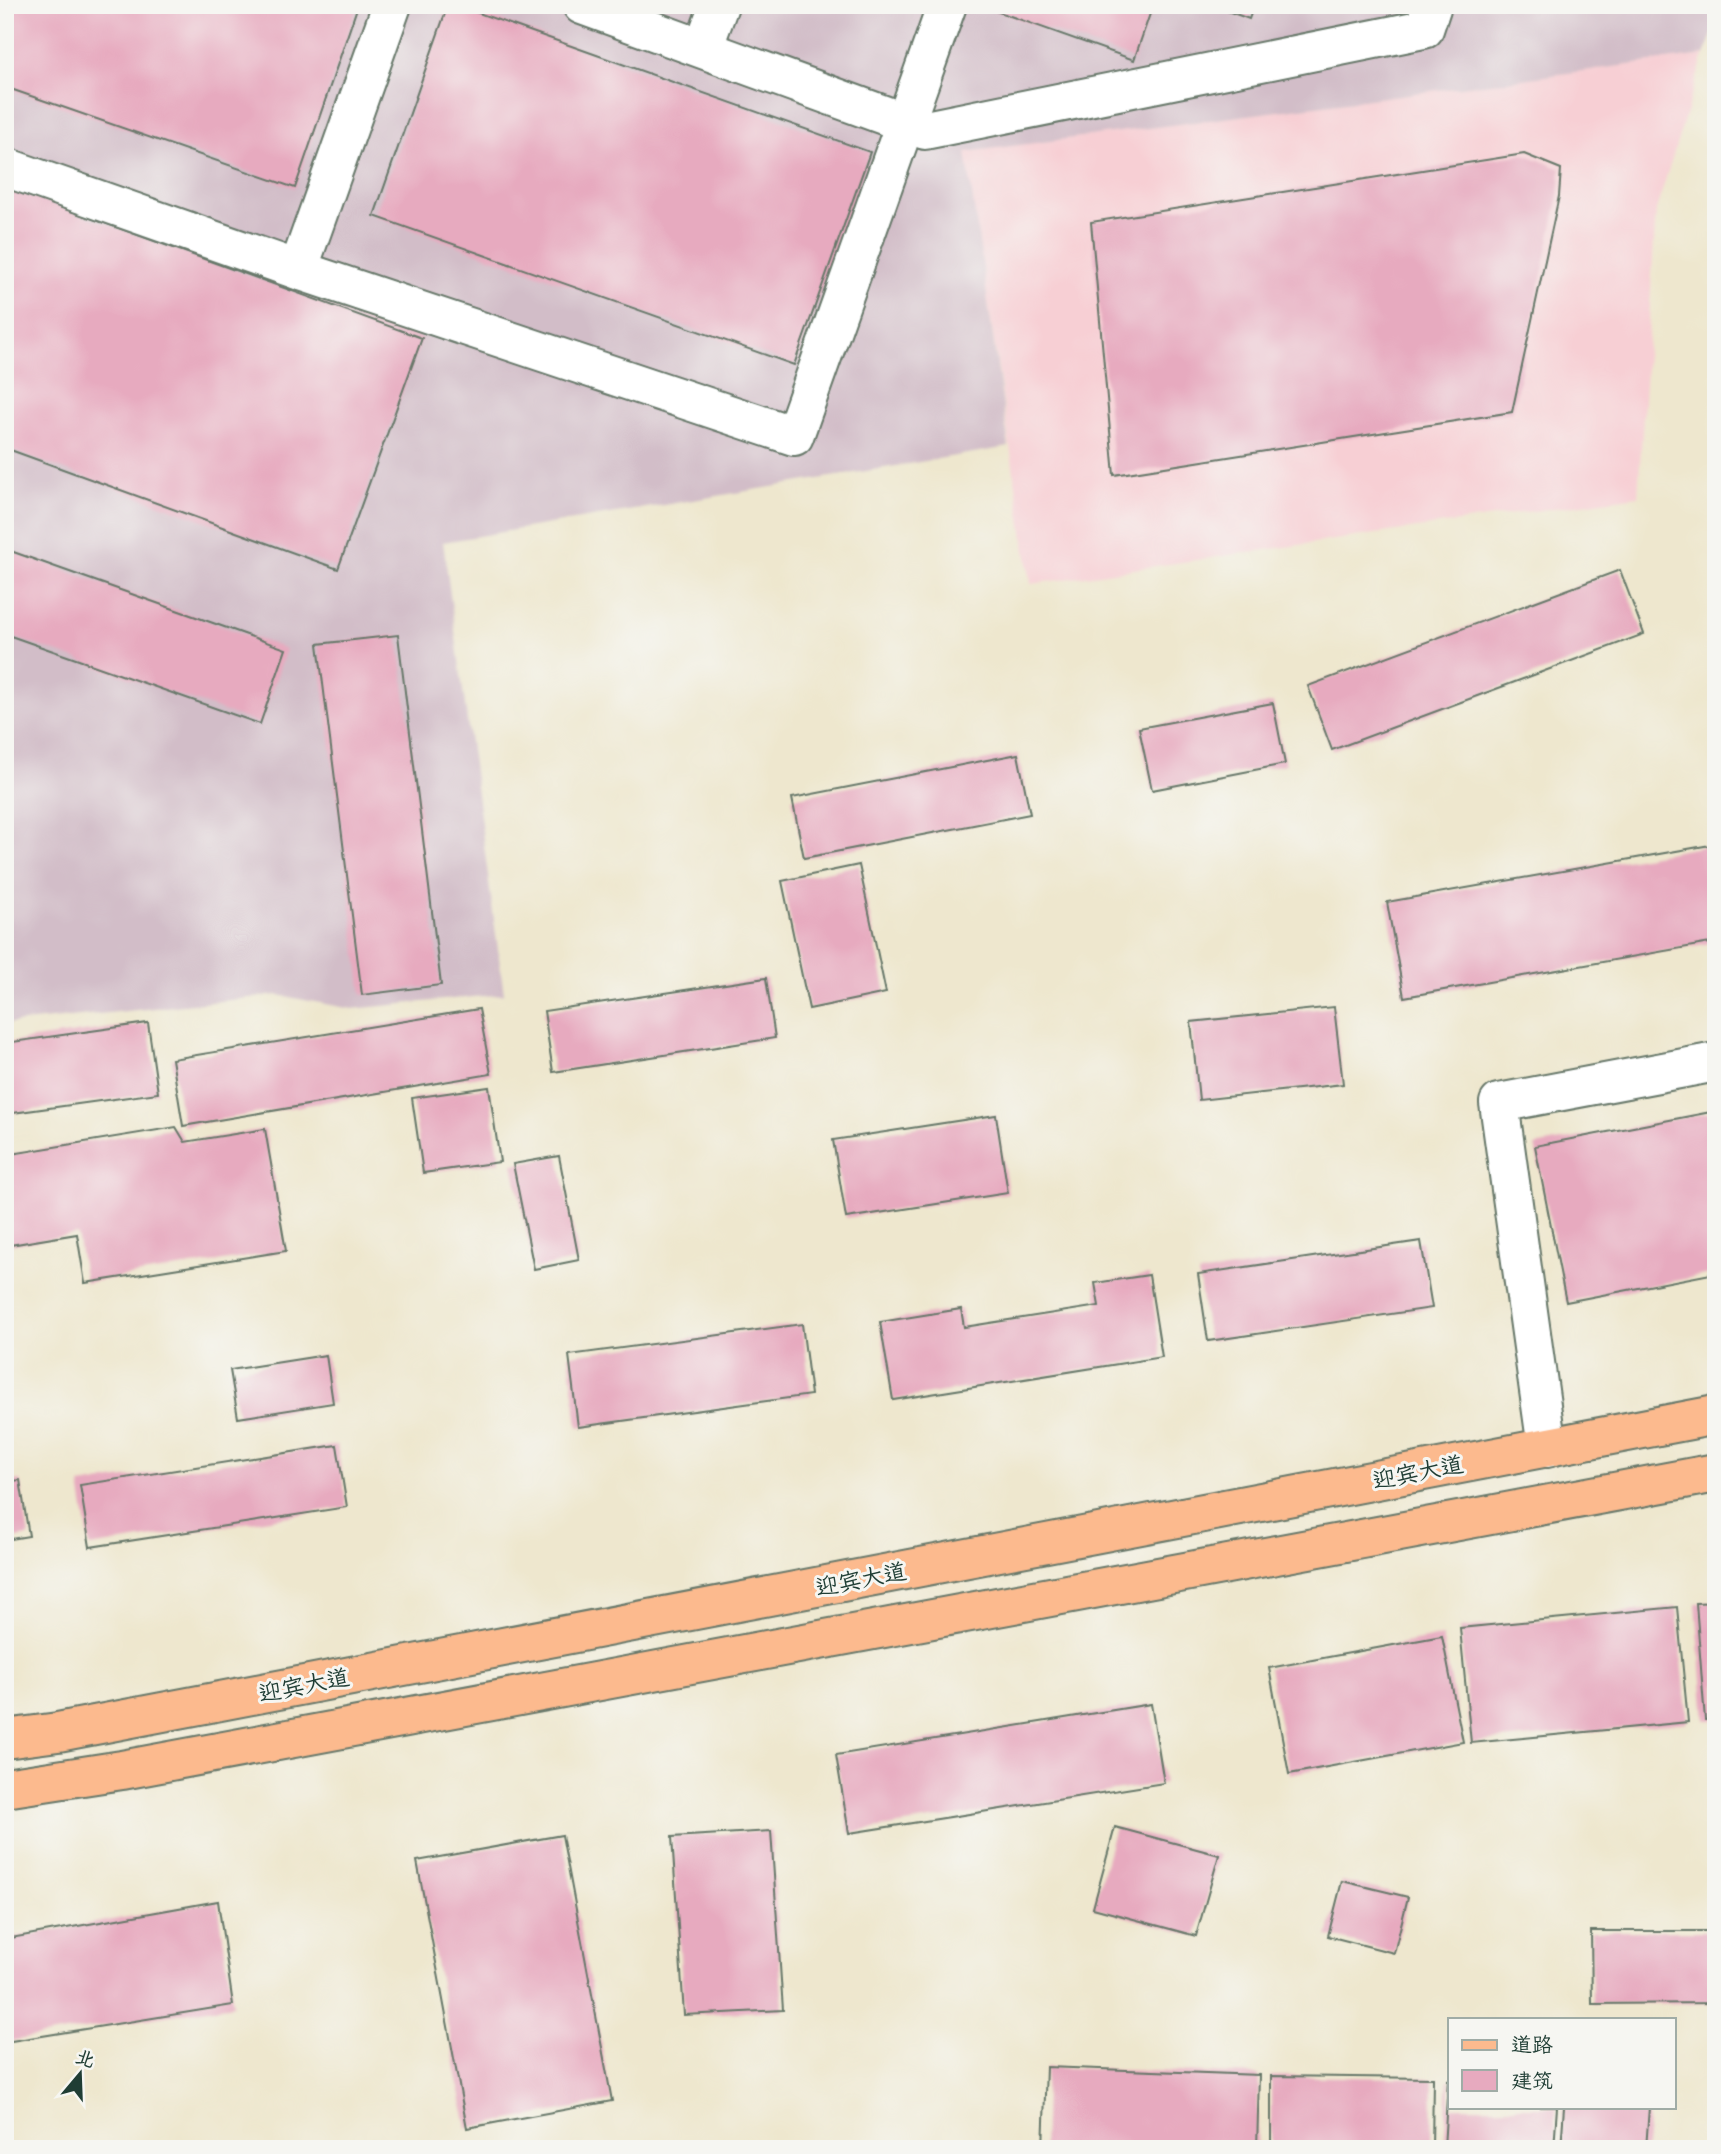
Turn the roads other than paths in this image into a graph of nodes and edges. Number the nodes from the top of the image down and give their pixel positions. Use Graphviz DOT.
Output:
graph roads {
  1 [pos="392,5"];
  2 [pos="582,5"];
  3 [pos="719,5"];
  4 [pos="947,5"];
  5 [pos="1432,5"];
  6 [pos="704,48"];
  7 [pos="905,122"];
  8 [pos="5,167"];
  9 [pos="298,270"];
  10 [pos="1716,1062"];
  11 [pos="1716,1415"];
  12 [pos="1547,1448"];
  13 [pos="1716,1473"];
  14 [pos="5,1739"];
  15 [pos="5,1788"];
  1 -- 9 [label="lane"];
  2 -- 6 [label="lane"];
  3 -- 6 [label="lane"];
  4 -- 7 [label="lane"];
  5 -- 7 [label="lane"];
  6 -- 7 [label="lane"];
  7 -- 9 [label="lane"];
  8 -- 9 [label="lane"];
  10 -- 12 [label="lane"];
  11 -- 12 [label="main road, 迎宾大道"];
  12 -- 14 [label="main road, 迎宾大道"];
  13 -- 15 [label="main road"];
}
